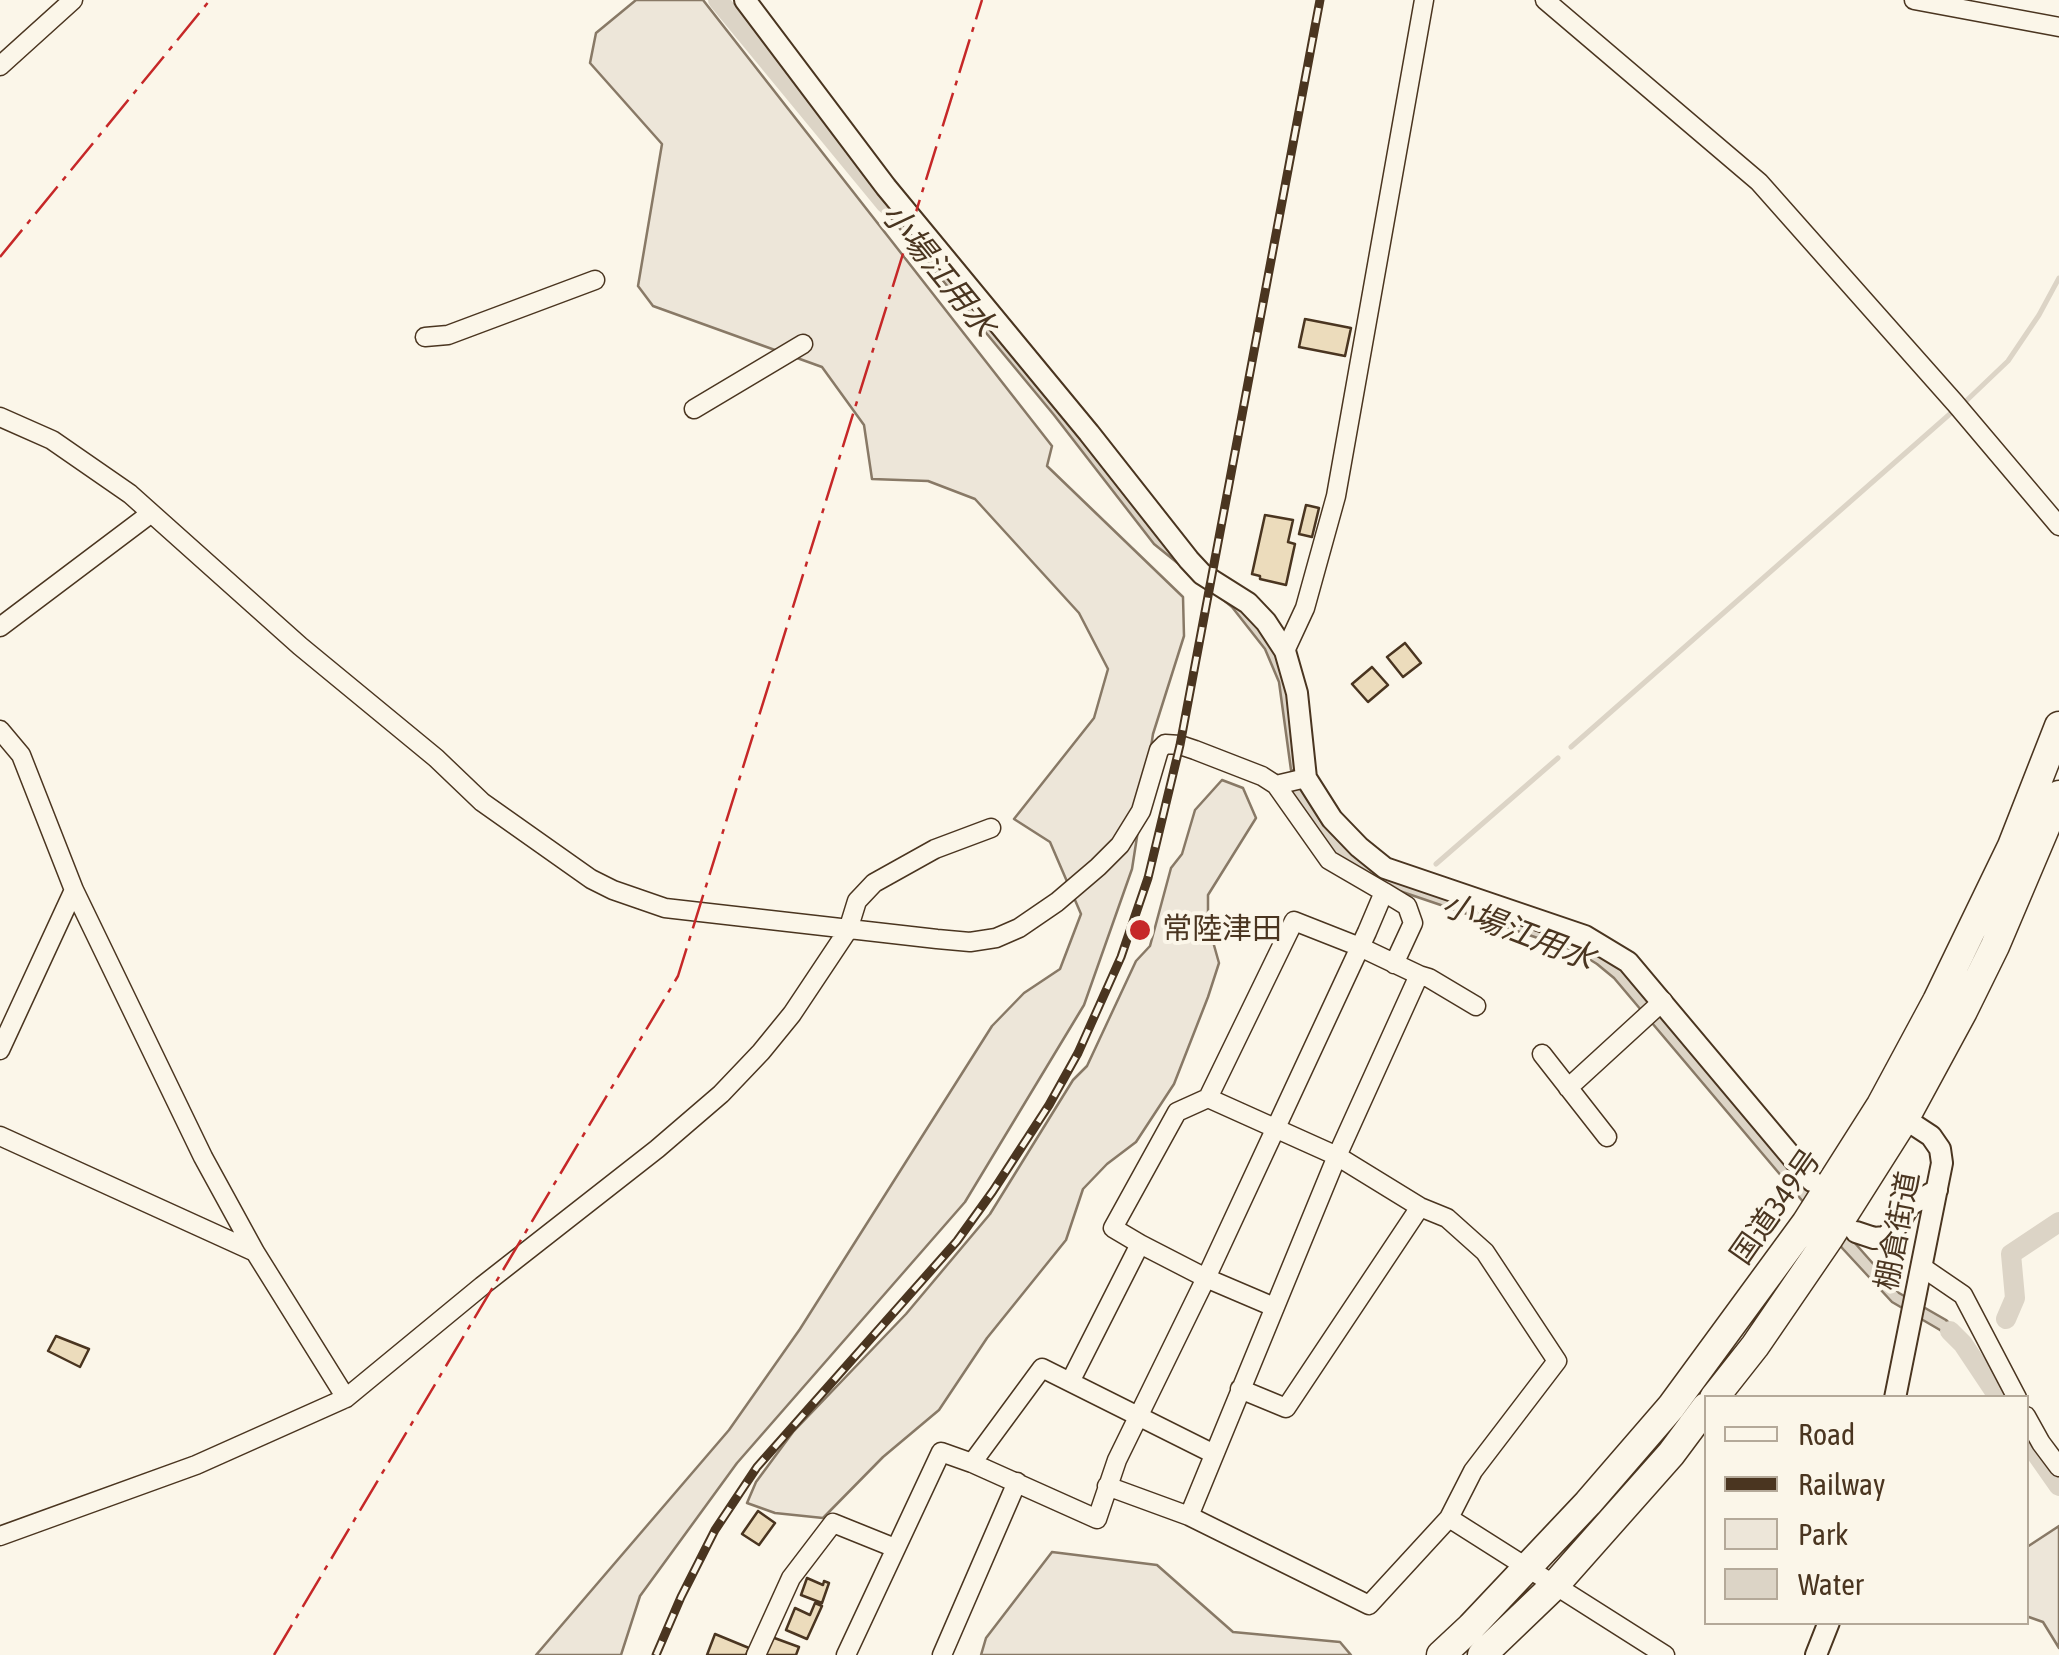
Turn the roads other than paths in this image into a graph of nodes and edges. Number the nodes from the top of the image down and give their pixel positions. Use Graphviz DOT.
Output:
graph roads {
  1 [pos="73,0"];
  2 [pos="745,0"];
  3 [pos="1424,0"];
  4 [pos="1545,0"];
  5 [pos="1914,0"];
  6 [pos="2059,27"];
  7 [pos="0,66"];
  8 [pos="596,280"];
  9 [pos="425,336"];
  10 [pos="803,344"];
  11 [pos="694,408"];
  12 [pos="0,417"];
  13 [pos="150,514"];
  14 [pos="2059,526"];
  15 [pos="0,626"];
  16 [pos="1285,650"];
  17 [pos="2059,726"];
  18 [pos="0,730"];
  19 [pos="1306,778"];
  20 [pos="1276,785"];
  21 [pos="2059,795"];
  22 [pos="991,828"];
  23 [pos="74,890"];
  24 [pos="1384,892"];
  25 [pos="848,930"];
  26 [pos="1360,948"];
  27 [pos="1394,964"];
  28 [pos="1419,975"];
  29 [pos="1476,1006"];
  30 [pos="1654,1009"];
  31 [pos="0,1050"];
  32 [pos="1542,1054"];
  33 [pos="1568,1088"];
  34 [pos="1208,1098"];
  35 [pos="1893,1111"];
  36 [pos="1275,1128"];
  37 [pos="0,1136"];
  38 [pos="1607,1137"];
  39 [pos="1338,1156"];
  40 [pos="1812,1181"];
  41 [pos="1937,1190"];
  42 [pos="1420,1207"];
  43 [pos="1856,1232"];
  44 [pos="1140,1244"];
  45 [pos="256,1252"];
  46 [pos="1922,1267"];
  47 [pos="1206,1278"];
  48 [pos="1274,1307"];
  49 [pos="1070,1382"];
  50 [pos="1240,1390"];
  51 [pos="1716,1395"];
  52 [pos="1897,1395"];
  53 [pos="2015,1395"];
  54 [pos="346,1398"];
  55 [pos="1704,1411"];
  56 [pos="1138,1417"];
  57 [pos="2029,1421"];
  58 [pos="1214,1454"];
  59 [pos="972,1463"];
  60 [pos="2059,1467"];
  61 [pos="1017,1482"];
  62 [pos="1107,1486"];
  63 [pos="1189,1516"];
  64 [pos="1449,1518"];
  65 [pos="0,1536"];
  66 [pos="896,1548"];
  67 [pos="1526,1568"];
  68 [pos="1554,1586"];
  69 [pos="1827,1625"];
  70 [pos="756,1655"];
  71 [pos="846,1655"];
  72 [pos="942,1655"];
  73 [pos="1441,1655"];
  74 [pos="1482,1655"];
  75 [pos="1665,1655"];
  76 [pos="1816,1655"];
  1 -- 7 [label="street"];
  2 -- 16 [label="street"];
  3 -- 16 [label="street"];
  4 -- 14 [label="street"];
  5 -- 6 [label="street"];
  8 -- 9 [label="street"];
  10 -- 11 [label="street"];
  12 -- 13 [label="street"];
  13 -- 15 [label="street"];
  13 -- 25 [label="street"];
  16 -- 19 [label="street"];
  17 -- 35 [label="highway, 国道349号"];
  18 -- 23 [label="street"];
  19 -- 20 [label="street"];
  19 -- 30 [label="street"];
  20 -- 24 [label="street"];
  20 -- 25 [label="street"];
  21 -- 35 [label="highway, 国道349号"];
  22 -- 25 [label="street"];
  23 -- 31 [label="street"];
  23 -- 45 [label="street"];
  24 -- 26 [label="street"];
  24 -- 27 [label="street"];
  25 -- 54 [label="street"];
  26 -- 27 [label="street"];
  26 -- 34 [label="street"];
  26 -- 36 [label="street"];
  27 -- 28 [label="street"];
  28 -- 29 [label="street"];
  28 -- 39 [label="street"];
  30 -- 33 [label="street"];
  30 -- 40 [label="street"];
  32 -- 33 [label="street"];
  33 -- 38 [label="street"];
  34 -- 36 [label="street"];
  34 -- 44 [label="street"];
  35 -- 41 [label="street, 棚倉街道"];
  35 -- 51 [label="highway, 国道349号"];
  35 -- 67 [label="highway, 国道349号"];
  36 -- 39 [label="street"];
  36 -- 47 [label="street"];
  37 -- 45 [label="street"];
  39 -- 42 [label="street"];
  39 -- 48 [label="street"];
  41 -- 43 [label="street"];
  41 -- 46 [label="street, 棚倉街道"];
  42 -- 50 [label="street"];
  42 -- 64 [label="street"];
  44 -- 47 [label="street"];
  44 -- 49 [label="street"];
  45 -- 54 [label="street"];
  46 -- 52 [label="street, 棚倉街道"];
  46 -- 53 [label="street"];
  47 -- 48 [label="street"];
  47 -- 56 [label="street"];
  48 -- 50 [label="street"];
  49 -- 56 [label="street"];
  49 -- 59 [label="street"];
  50 -- 58 [label="street"];
  54 -- 65 [label="street"];
  55 -- 68 [label="highway"];
  56 -- 58 [label="street"];
  56 -- 62 [label="street"];
  57 -- 60 [label="street"];
  58 -- 63 [label="street"];
  59 -- 61 [label="street"];
  59 -- 66 [label="street"];
  61 -- 62 [label="street"];
  61 -- 72 [label="street"];
  62 -- 63 [label="street"];
  63 -- 64 [label="street"];
  64 -- 67 [label="street"];
  66 -- 70 [label="street"];
  66 -- 71 [label="street"];
  67 -- 68 [label="street"];
  67 -- 73 [label="highway, 国道349号"];
  68 -- 74 [label="highway"];
  68 -- 75 [label="street"];
  69 -- 76 [label="street"];
}
